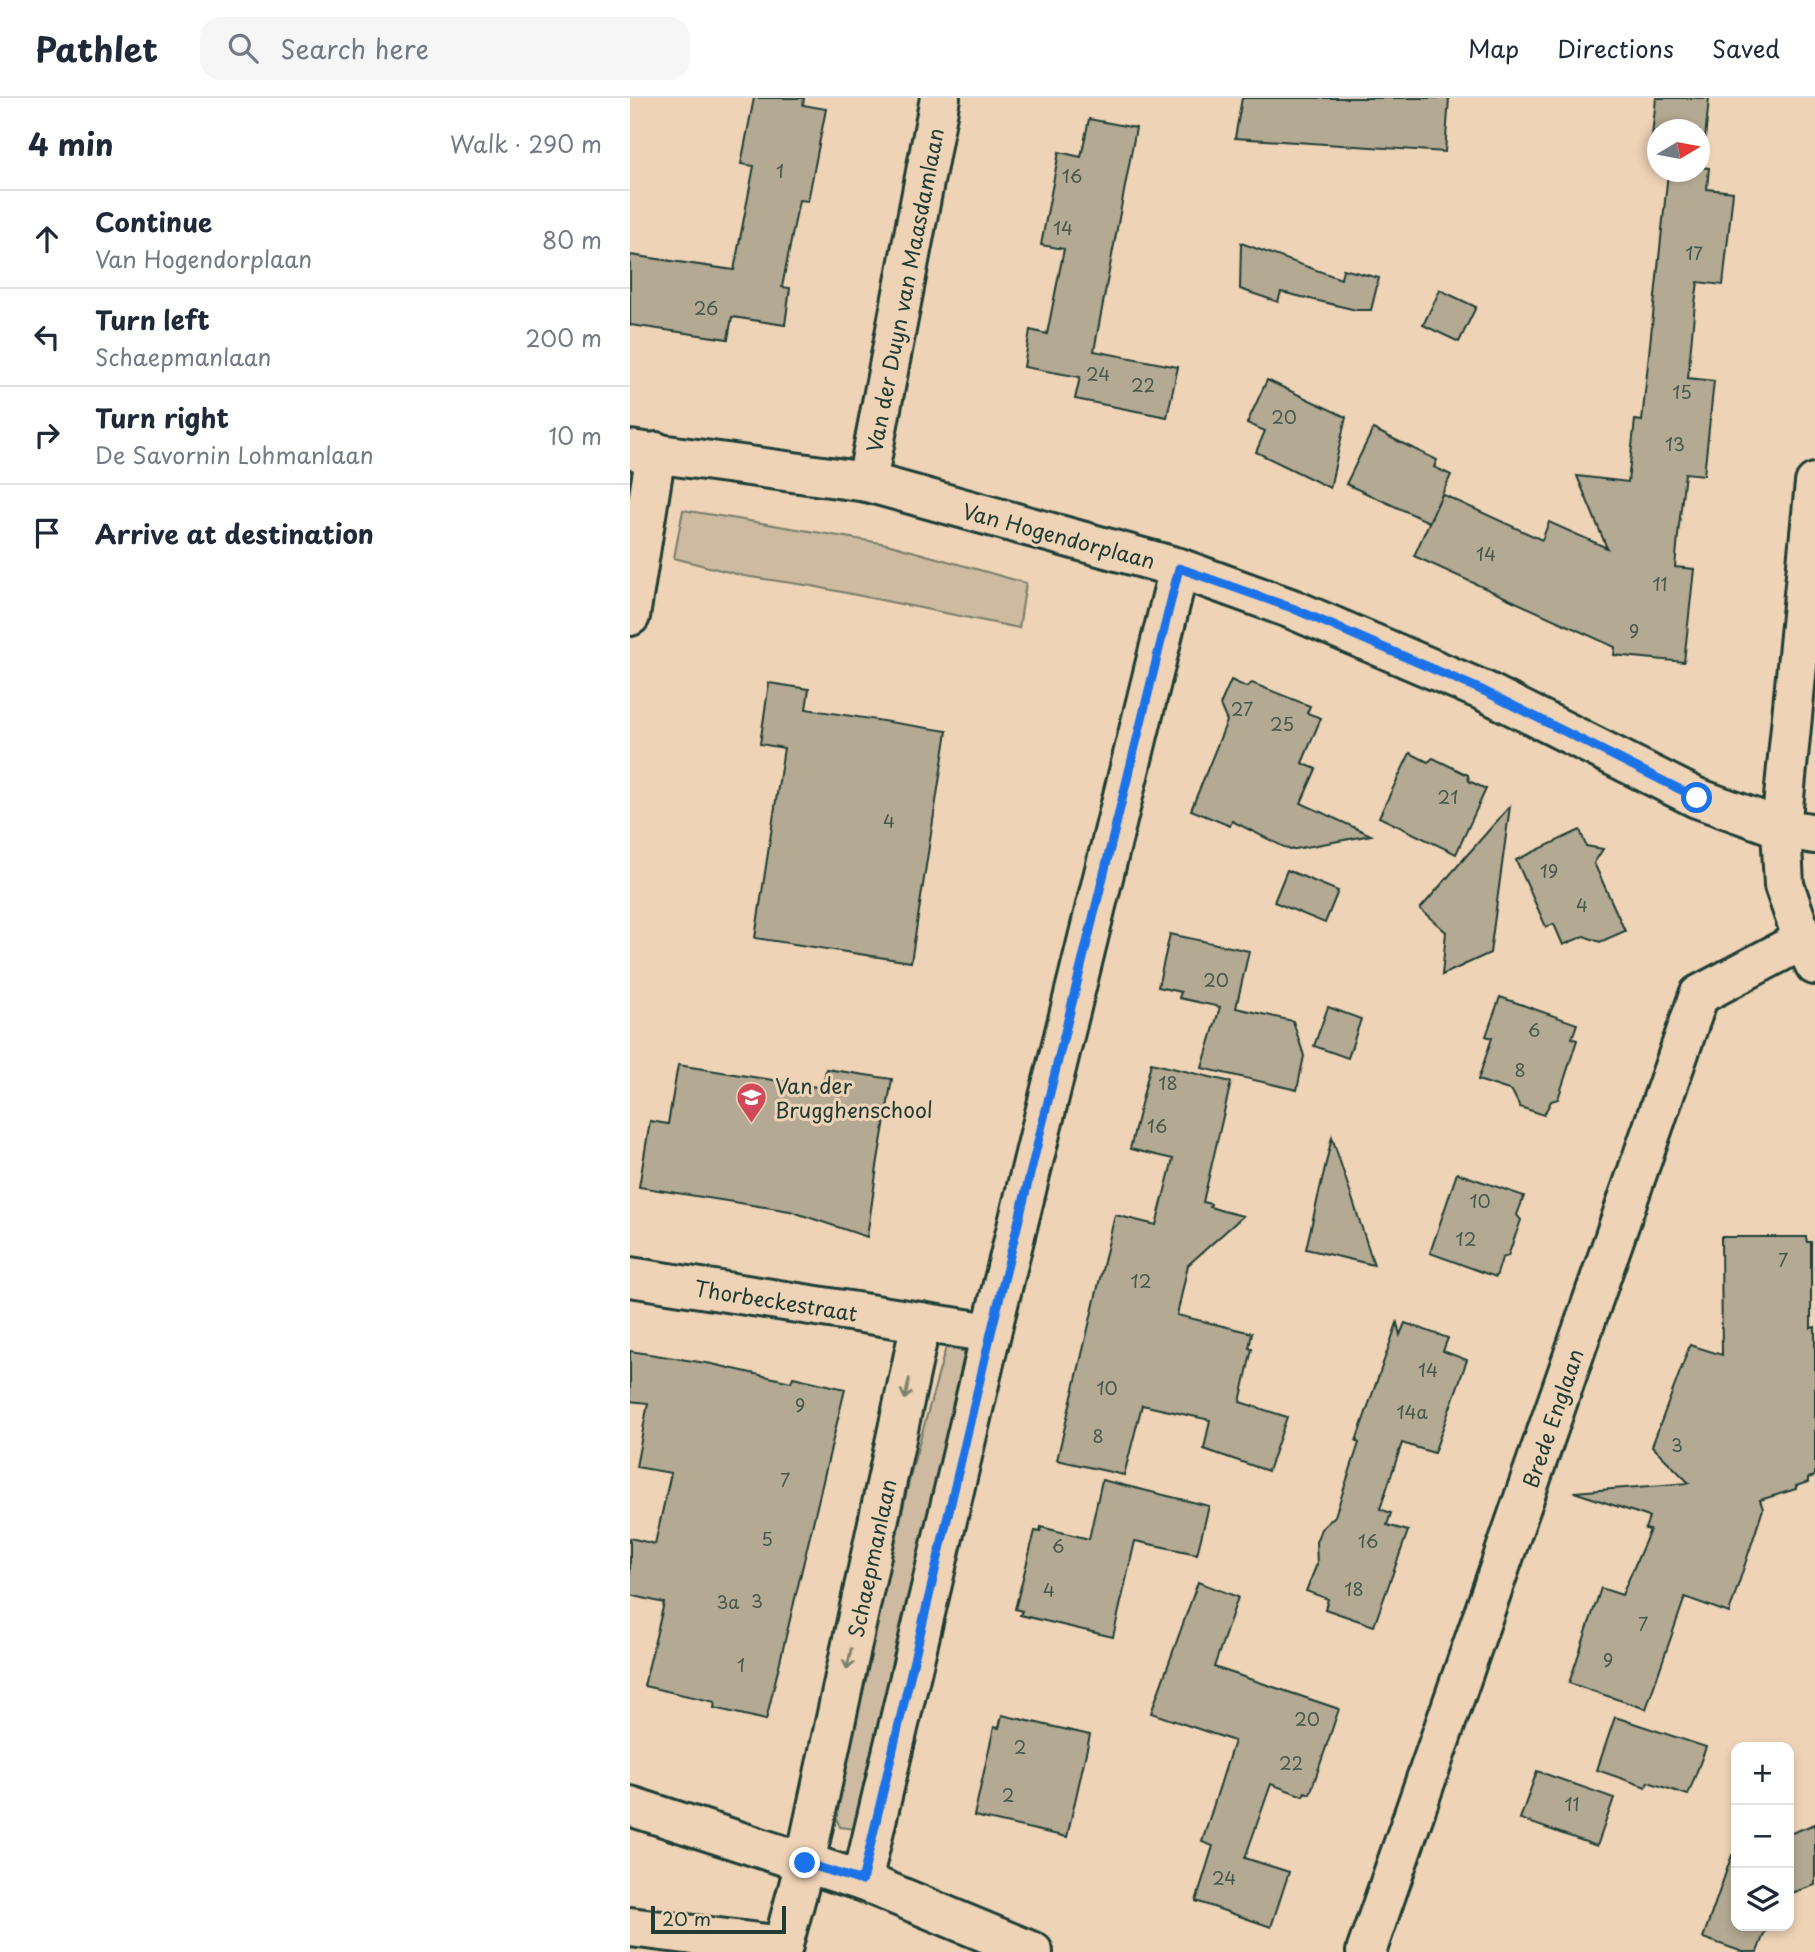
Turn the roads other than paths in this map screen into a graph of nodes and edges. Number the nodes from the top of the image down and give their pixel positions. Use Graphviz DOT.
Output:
graph roads {
  1 [pos="940,98"];
  2 [pos="643,451"];
  3 [pos="867,482"];
  4 [pos="1815,483"];
  5 [pos="1179,568"];
  6 [pos="630,616"];
  7 [pos="1798,831"];
  8 [pos="1809,952"];
  9 [pos="630,1277"];
  10 [pos="921,1322"];
  11 [pos="991,1333"];
  12 [pos="630,1806"];
  13 [pos="805,1863"];
  14 [pos="862,1881"];
  15 [pos="630,1927"];
  16 [pos="782,1949"];
  17 [pos="1033,1952"];
  18 [pos="1366,1952"];
  1 -- 3 [label="street, Van der Duyn van Maasdamlaan"];
  2 -- 3 [label="street, Van Hogendorplaan"];
  2 -- 6 [label="street"];
  3 -- 5 [label="street, Van Hogendorplaan"];
  4 -- 7 [label="street"];
  5 -- 7 [label="street, Van Hogendorplaan"];
  5 -- 11 [label="street"];
  7 -- 8 [label="street"];
  8 -- 18 [label="street, Brede Englaan"];
  9 -- 10 [label="street, Thorbeckestraat"];
  10 -- 11 [label="street"];
  10 -- 13 [label="street, Schaepmanlaan, one-way"];
  11 -- 14 [label="street"];
  12 -- 13 [label="street"];
  13 -- 14 [label="street"];
  13 -- 16 [label="street, Schaepmanlaan"];
  14 -- 17 [label="street"];
  15 -- 16 [label="street"];
}
